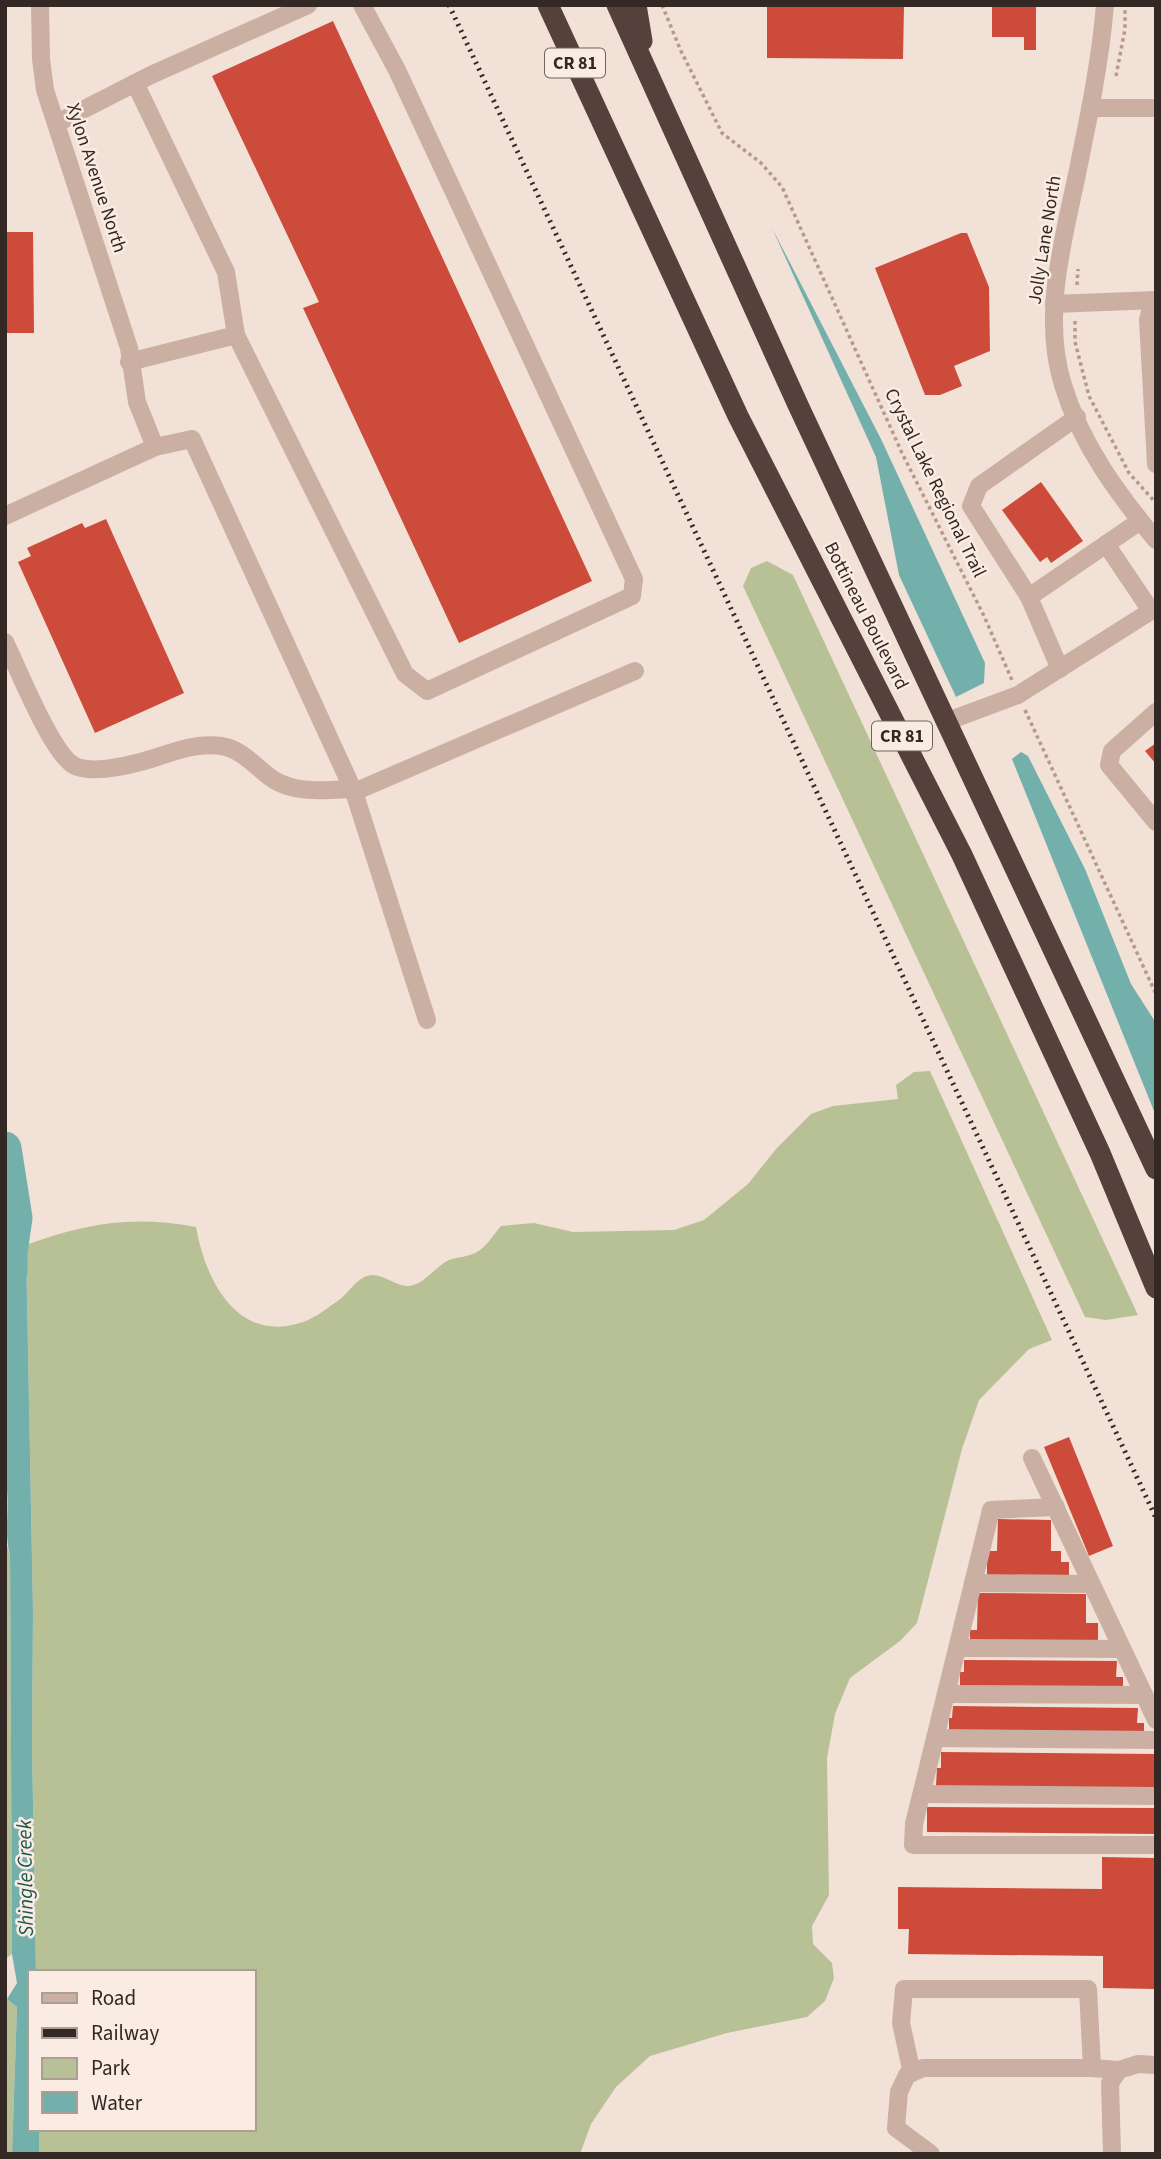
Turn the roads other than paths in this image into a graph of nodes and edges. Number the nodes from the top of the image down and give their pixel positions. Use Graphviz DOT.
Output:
graph roads {
  1 [pos="40,5"];
  2 [pos="308,5"];
  3 [pos="362,5"];
  4 [pos="548,5"];
  5 [pos="617,5"];
  6 [pos="636,5"];
  7 [pos="1105,5"];
  8 [pos="645,64"];
  9 [pos="135,83"];
  10 [pos="1090,108"];
  11 [pos="1156,108"];
  12 [pos="57,123"];
  13 [pos="1154,300"];
  14 [pos="1054,304"];
  15 [pos="236,335"];
  16 [pos="130,362"];
  17 [pos="1077,417"];
  18 [pos="155,447"];
  19 [pos="1156,464"];
  20 [pos="5,516"];
  21 [pos="1140,521"];
  22 [pos="1156,540"];
  23 [pos="1106,544"];
  24 [pos="1029,597"];
  25 [pos="1154,610"];
  26 [pos="5,642"];
  27 [pos="1060,669"];
  28 [pos="635,671"];
  29 [pos="1156,712"];
  30 [pos="948,721"];
  31 [pos="353,790"];
  32 [pos="1156,822"];
  33 [pos="427,1020"];
  34 [pos="1156,1169"];
  35 [pos="1156,1288"];
  36 [pos="1032,1458"];
  37 [pos="1056,1507"];
  38 [pos="974,1583"];
  39 [pos="1091,1584"];
  40 [pos="958,1648"];
  41 [pos="1122,1649"];
  42 [pos="946,1694"];
  43 [pos="1144,1695"];
  44 [pos="1156,1720"];
  45 [pos="935,1738"];
  46 [pos="1156,1740"];
  47 [pos="922,1794"];
  48 [pos="1156,1796"];
  49 [pos="1156,1845"];
  50 [pos="1156,2065"];
  51 [pos="1092,2068"];
  52 [pos="1119,2070"];
  53 [pos="912,2073"];
  54 [pos="931,2154"];
  55 [pos="1112,2154"];
  1 -- 12 [label="street, Xylon Avenue North"];
  2 -- 9 [label="street"];
  3 -- 15 [label="street"];
  4 -- 35 [label="highway, Bottineau Boulevard / CR 81"];
  5 -- 8 [label="highway, Bottineau Boulevard / CR 81"];
  6 -- 8 [label="highway"];
  7 -- 10 [label="street, Jolly Lane North"];
  8 -- 30 [label="highway, Bottineau Boulevard / CR 81"];
  9 -- 12 [label="street"];
  9 -- 15 [label="street"];
  10 -- 11 [label="street"];
  10 -- 14 [label="street, Jolly Lane North"];
  12 -- 16 [label="street, Xylon Avenue North"];
  13 -- 14 [label="street"];
  13 -- 19 [label="street"];
  14 -- 17 [label="street, Jolly Lane North"];
  15 -- 16 [label="street"];
  16 -- 18 [label="street, Xylon Avenue North"];
  17 -- 21 [label="street, Jolly Lane North"];
  17 -- 24 [label="street"];
  18 -- 20 [label="street"];
  18 -- 31 [label="street"];
  21 -- 22 [label="street, Jolly Lane North"];
  21 -- 23 [label="street"];
  23 -- 24 [label="street"];
  23 -- 25 [label="street"];
  24 -- 27 [label="street"];
  25 -- 27 [label="street"];
  26 -- 31 [label="street"];
  27 -- 30 [label="street"];
  28 -- 31 [label="street"];
  29 -- 32 [label="street"];
  30 -- 34 [label="highway, Bottineau Boulevard / CR 81"];
  31 -- 33 [label="street"];
  36 -- 37 [label="street"];
  37 -- 38 [label="street"];
  37 -- 39 [label="street"];
  38 -- 39 [label="street"];
  38 -- 40 [label="street"];
  39 -- 41 [label="street"];
  40 -- 41 [label="street"];
  40 -- 42 [label="street"];
  41 -- 43 [label="street"];
  42 -- 43 [label="street"];
  42 -- 45 [label="street"];
  43 -- 44 [label="street"];
  45 -- 46 [label="street"];
  45 -- 47 [label="street"];
  47 -- 48 [label="street"];
  47 -- 49 [label="street"];
  50 -- 52 [label="street"];
  51 -- 52 [label="street"];
  51 -- 53 [label="street"];
  51 -- 53 [label="street"];
  52 -- 55 [label="street"];
  53 -- 54 [label="street"];
}
